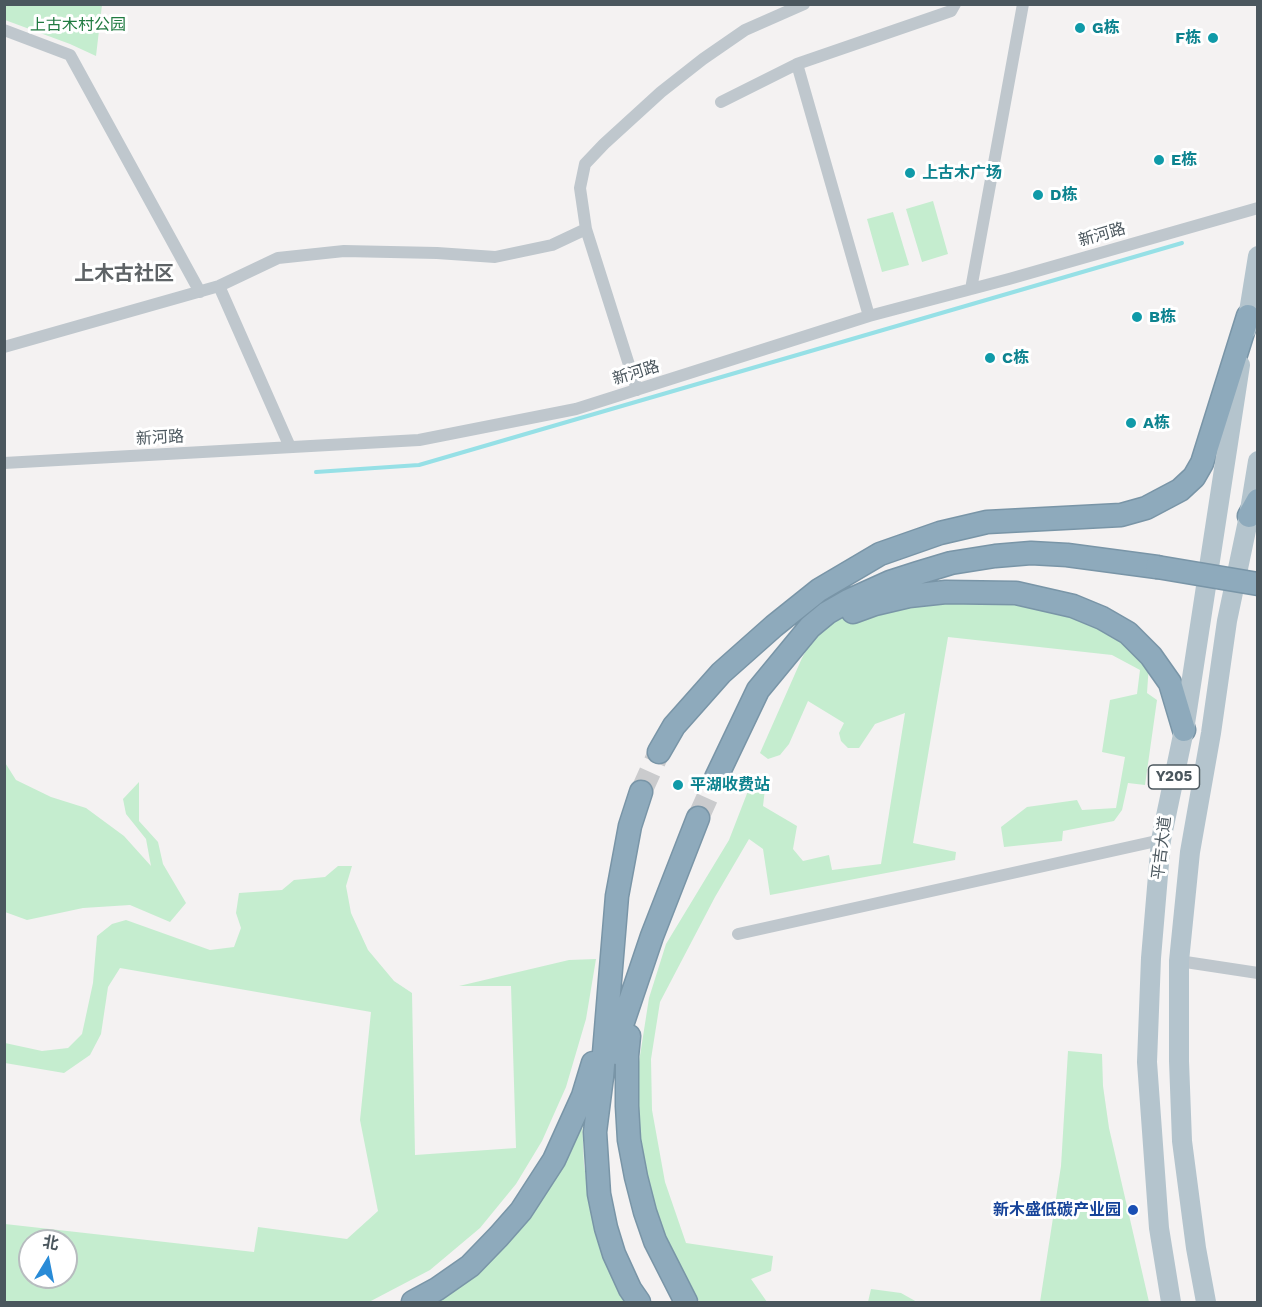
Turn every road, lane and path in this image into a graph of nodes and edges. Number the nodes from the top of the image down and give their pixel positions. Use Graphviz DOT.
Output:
graph roads {
  1 [pos="804,4"];
  2 [pos="955,4"];
  3 [pos="1023,4"];
  4 [pos="4,30"];
  5 [pos="797,64"];
  6 [pos="721,102"];
  7 [pos="1257,208"];
  8 [pos="586,229"];
  9 [pos="1257,256"];
  10 [pos="219,286"];
  11 [pos="971,289"];
  12 [pos="200,292"];
  13 [pos="869,316"];
  14 [pos="1248,316"];
  15 [pos="4,347"];
  16 [pos="637,390"];
  17 [pos="290,447"];
  18 [pos="1257,461"];
  19 [pos="4,463"];
  20 [pos="1253,508"];
  21 [pos="1158,560"];
  22 [pos="1257,570"];
  23 [pos="1257,584"];
  24 [pos="722,673"];
  25 [pos="758,690"];
  26 [pos="1184,730"];
  27 [pos="659,752"];
  28 [pos="716,778"];
  29 [pos="641,792"];
  30 [pos="698,818"];
  31 [pos="1161,840"];
  32 [pos="614,931"];
  33 [pos="738,934"];
  34 [pos="652,936"];
  35 [pos="1179,961"];
  36 [pos="1257,973"];
  37 [pos="413,1302"];
  38 [pos="639,1302"];
  39 [pos="652,1302"];
  40 [pos="686,1302"];
  41 [pos="1171,1302"];
  42 [pos="1206,1302"];
  1 -- 8 [label="street"];
  2 -- 5 [label="street"];
  3 -- 11 [label="street"];
  4 -- 12 [label="street"];
  5 -- 6 [label="street"];
  5 -- 13 [label="street"];
  7 -- 11 [label="street, 新河路"];
  8 -- 10 [label="street"];
  8 -- 16 [label="street"];
  9 -- 14 [label="main road, 平吉大道 / Y205"];
  10 -- 12 [label="street"];
  10 -- 17 [label="street"];
  11 -- 13 [label="street, 新河路"];
  12 -- 15 [label="street"];
  13 -- 16 [label="street, 新河路"];
  14 -- 24 [label="highway"];
  14 -- 26 [label="main road, 平吉大道 / Y205"];
  16 -- 17 [label="street, 新河路"];
  17 -- 19 [label="street, 新河路"];
  18 -- 20 [label="main road, 平吉大道 / Y205"];
  20 -- 35 [label="main road, 平吉大道 / Y205"];
  21 -- 22 [label="highway"];
  21 -- 23 [label="highway, bridge"];
  21 -- 24 [label="highway"];
  21 -- 25 [label="highway"];
  24 -- 27 [label="highway"];
  25 -- 26 [label="highway"];
  25 -- 28 [label="highway"];
  26 -- 31 [label="main road, 平吉大道 / Y205"];
  29 -- 32 [label="highway"];
  30 -- 34 [label="highway"];
  31 -- 33 [label="street"];
  31 -- 41 [label="main road, 平吉大道 / Y205"];
  32 -- 37 [label="highway"];
  32 -- 38 [label="highway"];
  34 -- 39 [label="highway"];
  34 -- 40 [label="highway"];
  35 -- 36 [label="street"];
  35 -- 42 [label="main road, 平吉大道 / Y205"];
}
